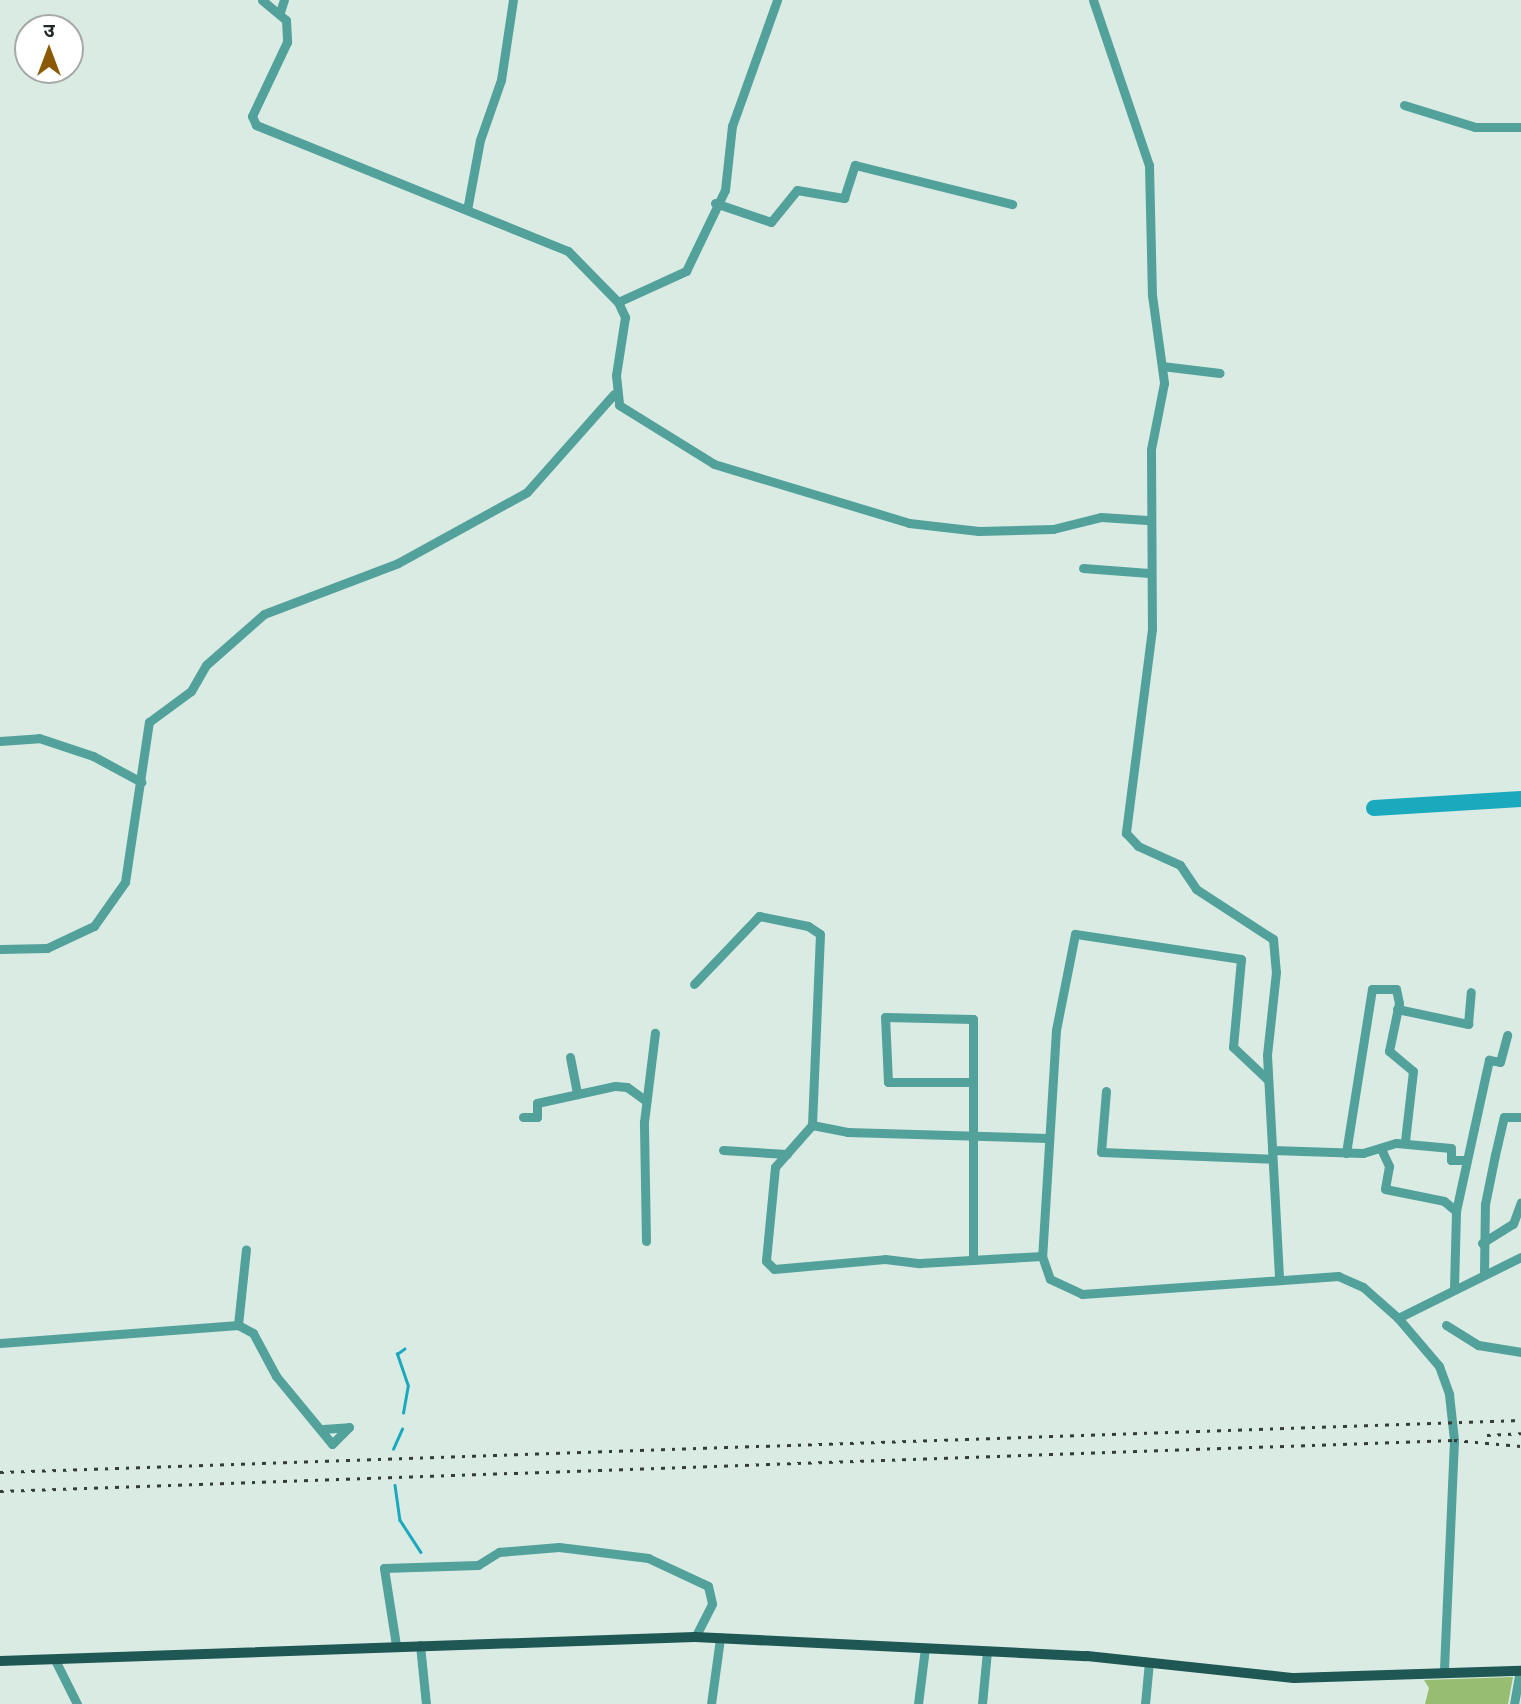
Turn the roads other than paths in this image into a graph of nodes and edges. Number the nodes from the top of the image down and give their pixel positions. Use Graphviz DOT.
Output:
graph roads {
  1 [pos="262,0"];
  2 [pos="284,0"];
  3 [pos="513,0"];
  4 [pos="777,0"];
  5 [pos="1093,0"];
  6 [pos="280,12"];
  7 [pos="1404,105"];
  8 [pos="1521,127"];
  9 [pos="715,203"];
  10 [pos="1012,204"];
  11 [pos="467,210"];
  12 [pos="618,302"];
  13 [pos="1162,366"];
  14 [pos="1220,373"];
  15 [pos="614,394"];
  16 [pos="1147,520"];
  17 [pos="1083,568"];
  18 [pos="1149,573"];
  19 [pos="0,741"];
  20 [pos="141,782"];
  21 [pos="0,949"];
  22 [pos="694,984"];
  23 [pos="1471,992"];
  24 [pos="1398,1009"];
  25 [pos="655,1033"];
  26 [pos="1507,1035"];
  27 [pos="569,1057"];
  28 [pos="1268,1080"];
  29 [pos="971,1082"];
  30 [pos="1106,1091"];
  31 [pos="577,1094"];
  32 [pos="646,1101"];
  33 [pos="523,1117"];
  34 [pos="1521,1117"];
  35 [pos="811,1125"];
  36 [pos="971,1136"];
  37 [pos="1047,1138"];
  38 [pos="1405,1141"];
  39 [pos="723,1150"];
  40 [pos="1382,1151"];
  41 [pos="787,1153"];
  42 [pos="1346,1153"];
  43 [pos="1272,1154"];
  44 [pos="1464,1160"];
  45 [pos="1521,1202"];
  46 [pos="1456,1211"];
  47 [pos="646,1241"];
  48 [pos="1482,1243"];
  49 [pos="246,1249"];
  50 [pos="1042,1256"];
  51 [pos="1521,1257"];
  52 [pos="973,1259"];
  53 [pos="1484,1273"];
  54 [pos="1279,1279"];
  55 [pos="1454,1288"];
  56 [pos="1398,1318"];
  57 [pos="238,1325"];
  58 [pos="1446,1325"];
  59 [pos="0,1343"];
  60 [pos="1521,1352"];
  61 [pos="323,1429"];
  62 [pos="695,1637"];
  63 [pos="720,1638"];
  64 [pos="420,1645"];
  65 [pos="396,1646"];
  66 [pos="925,1648"];
  67 [pos="987,1651"];
  68 [pos="55,1660"];
  69 [pos="0,1661"];
  70 [pos="1149,1662"];
  71 [pos="1521,1671"];
  72 [pos="1444,1673"];
  73 [pos="77,1704"];
  74 [pos="426,1704"];
  75 [pos="711,1704"];
  76 [pos="918,1704"];
  77 [pos="982,1704"];
  78 [pos="1145,1704"];
  79 [pos="1514,1704"];
  1 -- 6 [label="street"];
  2 -- 6 [label="street"];
  3 -- 11 [label="street"];
  4 -- 9 [label="street"];
  5 -- 13 [label="street"];
  6 -- 11 [label="street"];
  7 -- 8 [label="street"];
  9 -- 10 [label="street"];
  9 -- 12 [label="street"];
  11 -- 12 [label="street"];
  12 -- 15 [label="street"];
  13 -- 14 [label="street"];
  13 -- 16 [label="street"];
  15 -- 16 [label="street"];
  15 -- 20 [label="street"];
  16 -- 18 [label="street"];
  17 -- 18 [label="street"];
  18 -- 28 [label="street"];
  19 -- 20 [label="street"];
  20 -- 21 [label="street"];
  22 -- 35 [label="street"];
  23 -- 24 [label="street"];
  24 -- 38 [label="street"];
  24 -- 42 [label="street"];
  25 -- 32 [label="street"];
  26 -- 44 [label="street"];
  27 -- 31 [label="street"];
  28 -- 37 [label="street"];
  28 -- 43 [label="street"];
  29 -- 29 [label="street"];
  29 -- 36 [label="street"];
  30 -- 43 [label="street"];
  31 -- 32 [label="street"];
  31 -- 33 [label="street"];
  32 -- 47 [label="street"];
  34 -- 48 [label="street"];
  35 -- 36 [label="street"];
  35 -- 41 [label="street"];
  36 -- 37 [label="street"];
  36 -- 52 [label="street"];
  37 -- 50 [label="street"];
  39 -- 41 [label="street"];
  40 -- 42 [label="street"];
  40 -- 44 [label="street"];
  40 -- 46 [label="street"];
  41 -- 52 [label="street"];
  42 -- 43 [label="street"];
  43 -- 54 [label="street"];
  44 -- 46 [label="street"];
  45 -- 48 [label="street"];
  46 -- 55 [label="street"];
  48 -- 53 [label="street"];
  49 -- 57 [label="street"];
  50 -- 52 [label="street"];
  50 -- 54 [label="street"];
  51 -- 53 [label="street"];
  53 -- 55 [label="street"];
  54 -- 56 [label="street"];
  55 -- 56 [label="street"];
  56 -- 72 [label="street"];
  57 -- 59 [label="street"];
  57 -- 61 [label="street"];
  58 -- 60 [label="street"];
  62 -- 63 [label="main road"];
  62 -- 64 [label="main road"];
  62 -- 65 [label="street"];
  63 -- 66 [label="main road"];
  63 -- 75 [label="street"];
  64 -- 65 [label="main road"];
  64 -- 74 [label="street"];
  65 -- 68 [label="main road"];
  66 -- 67 [label="main road"];
  66 -- 76 [label="street"];
  67 -- 70 [label="main road"];
  67 -- 77 [label="street"];
  68 -- 69 [label="main road"];
  68 -- 73 [label="street"];
  70 -- 72 [label="main road"];
  70 -- 78 [label="street"];
  71 -- 72 [label="main road"];
  71 -- 79 [label="street"];
}
